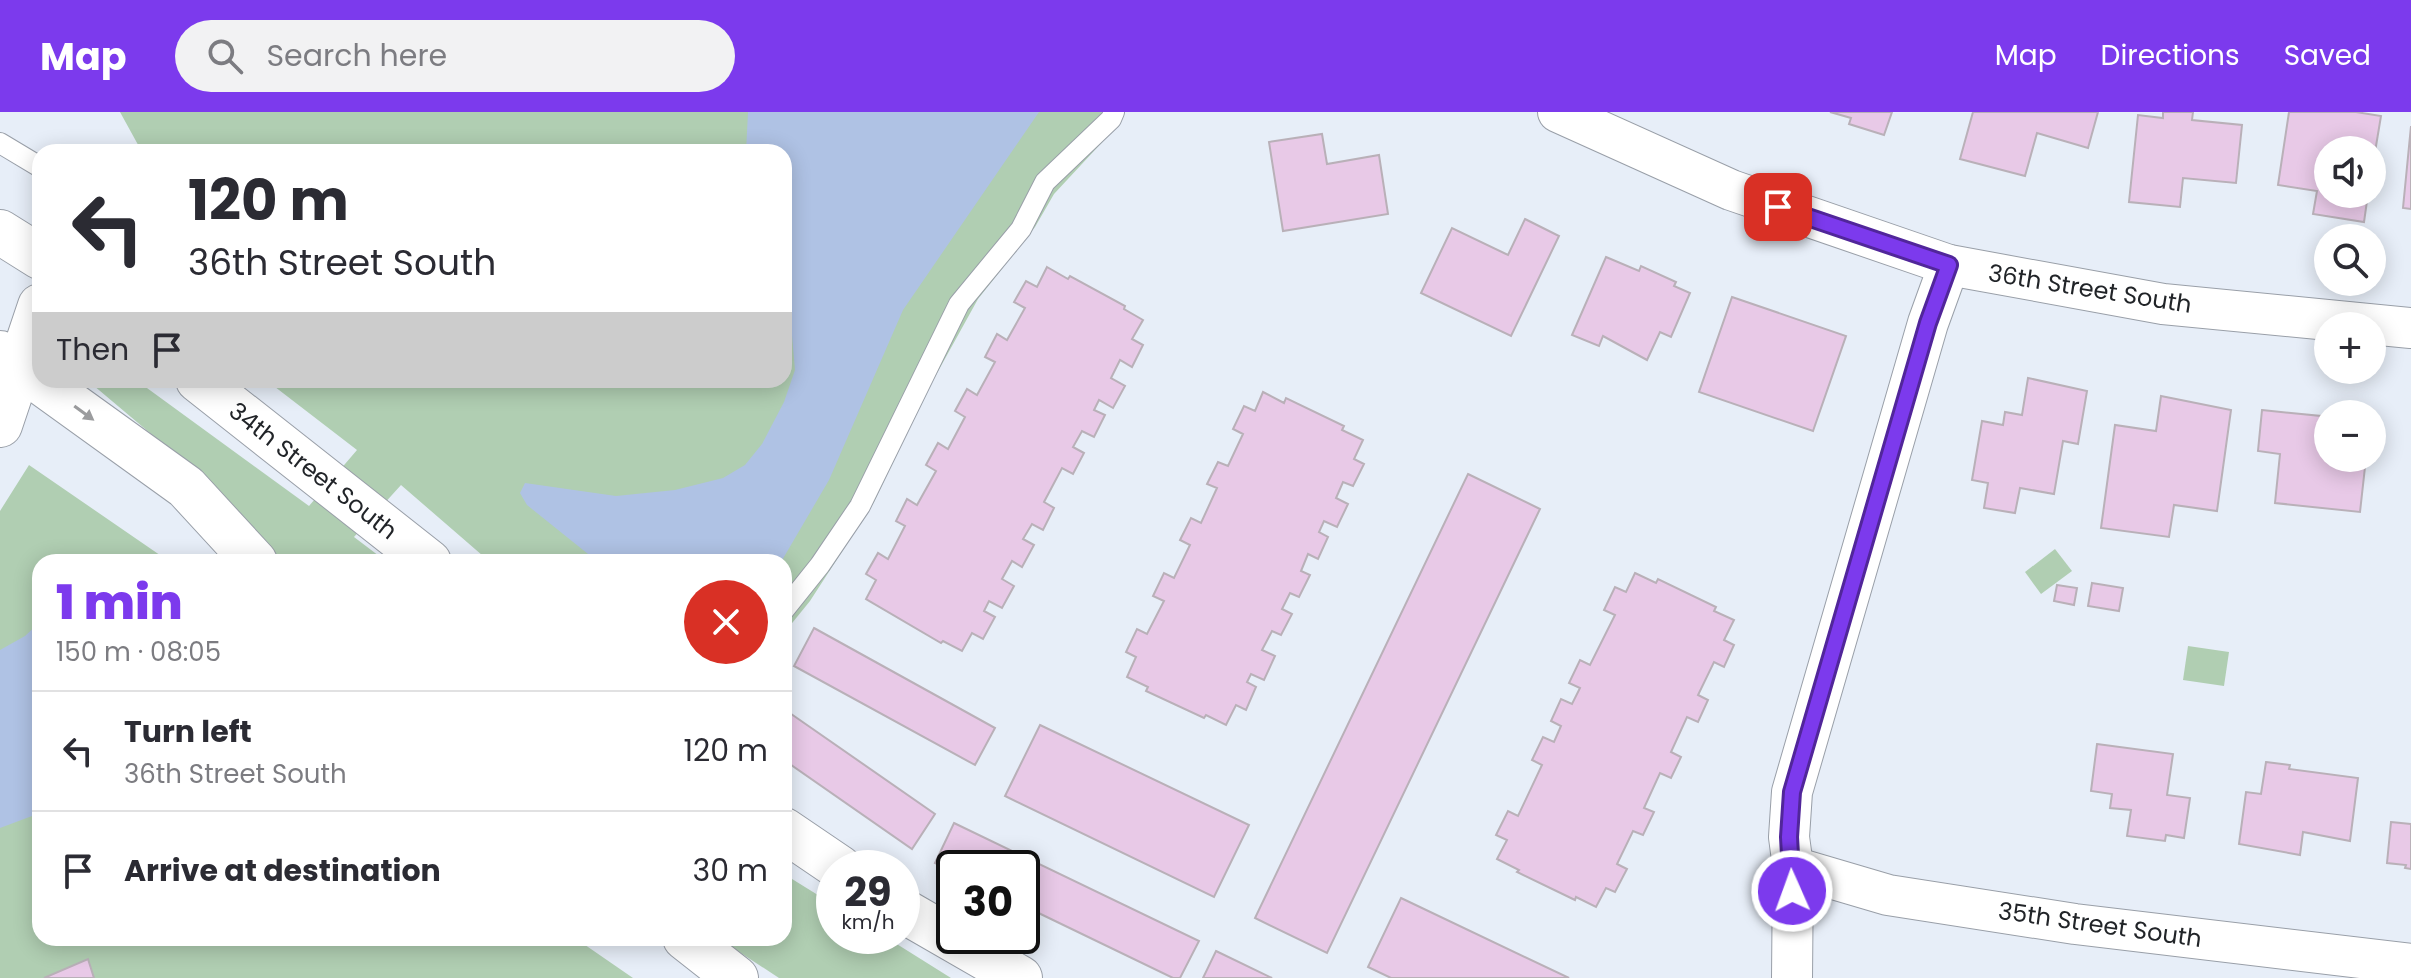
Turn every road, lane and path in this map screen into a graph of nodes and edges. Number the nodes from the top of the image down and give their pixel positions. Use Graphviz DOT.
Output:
graph roads {
  1 [pos="1114,112"];
  2 [pos="1558,112"];
  3 [pos="0,143"];
  4 [pos="32,162"];
  5 [pos="0,232"];
  6 [pos="32,252"];
  7 [pos="1949,265"];
  8 [pos="32,320"];
  9 [pos="2411,328"];
  10 [pos="10,360"];
  11 [pos="32,376"];
  12 [pos="49,388"];
  13 [pos="208,388"];
  14 [pos="0,425"];
  15 [pos="248,554"];
  16 [pos="419,554"];
  17 [pos="792,600"];
  18 [pos="792,835"];
  19 [pos="816,852"];
  20 [pos="1793,867"];
  21 [pos="920,920"];
  22 [pos="695,946"];
  23 [pos="2411,964"];
  24 [pos="736,978"];
  25 [pos="1020,978"];
  26 [pos="1792,978"];
  1 -- 17 [label="lane"];
  2 -- 7 [label="street, 36th Street South"];
  3 -- 4 [label="lane"];
  5 -- 6 [label="main road"];
  7 -- 9 [label="street, 36th Street South"];
  7 -- 20 [label="street"];
  8 -- 10 [label="main road"];
  10 -- 11 [label="main road, one-way"];
  10 -- 14 [label="main road"];
  12 -- 15 [label="main road, one-way"];
  13 -- 16 [label="main road, 34th Street South"];
  18 -- 19 [label="main road"];
  20 -- 23 [label="street, 35th Street South"];
  20 -- 26 [label="street"];
  21 -- 25 [label="main road"];
  22 -- 24 [label="main road"];
}
